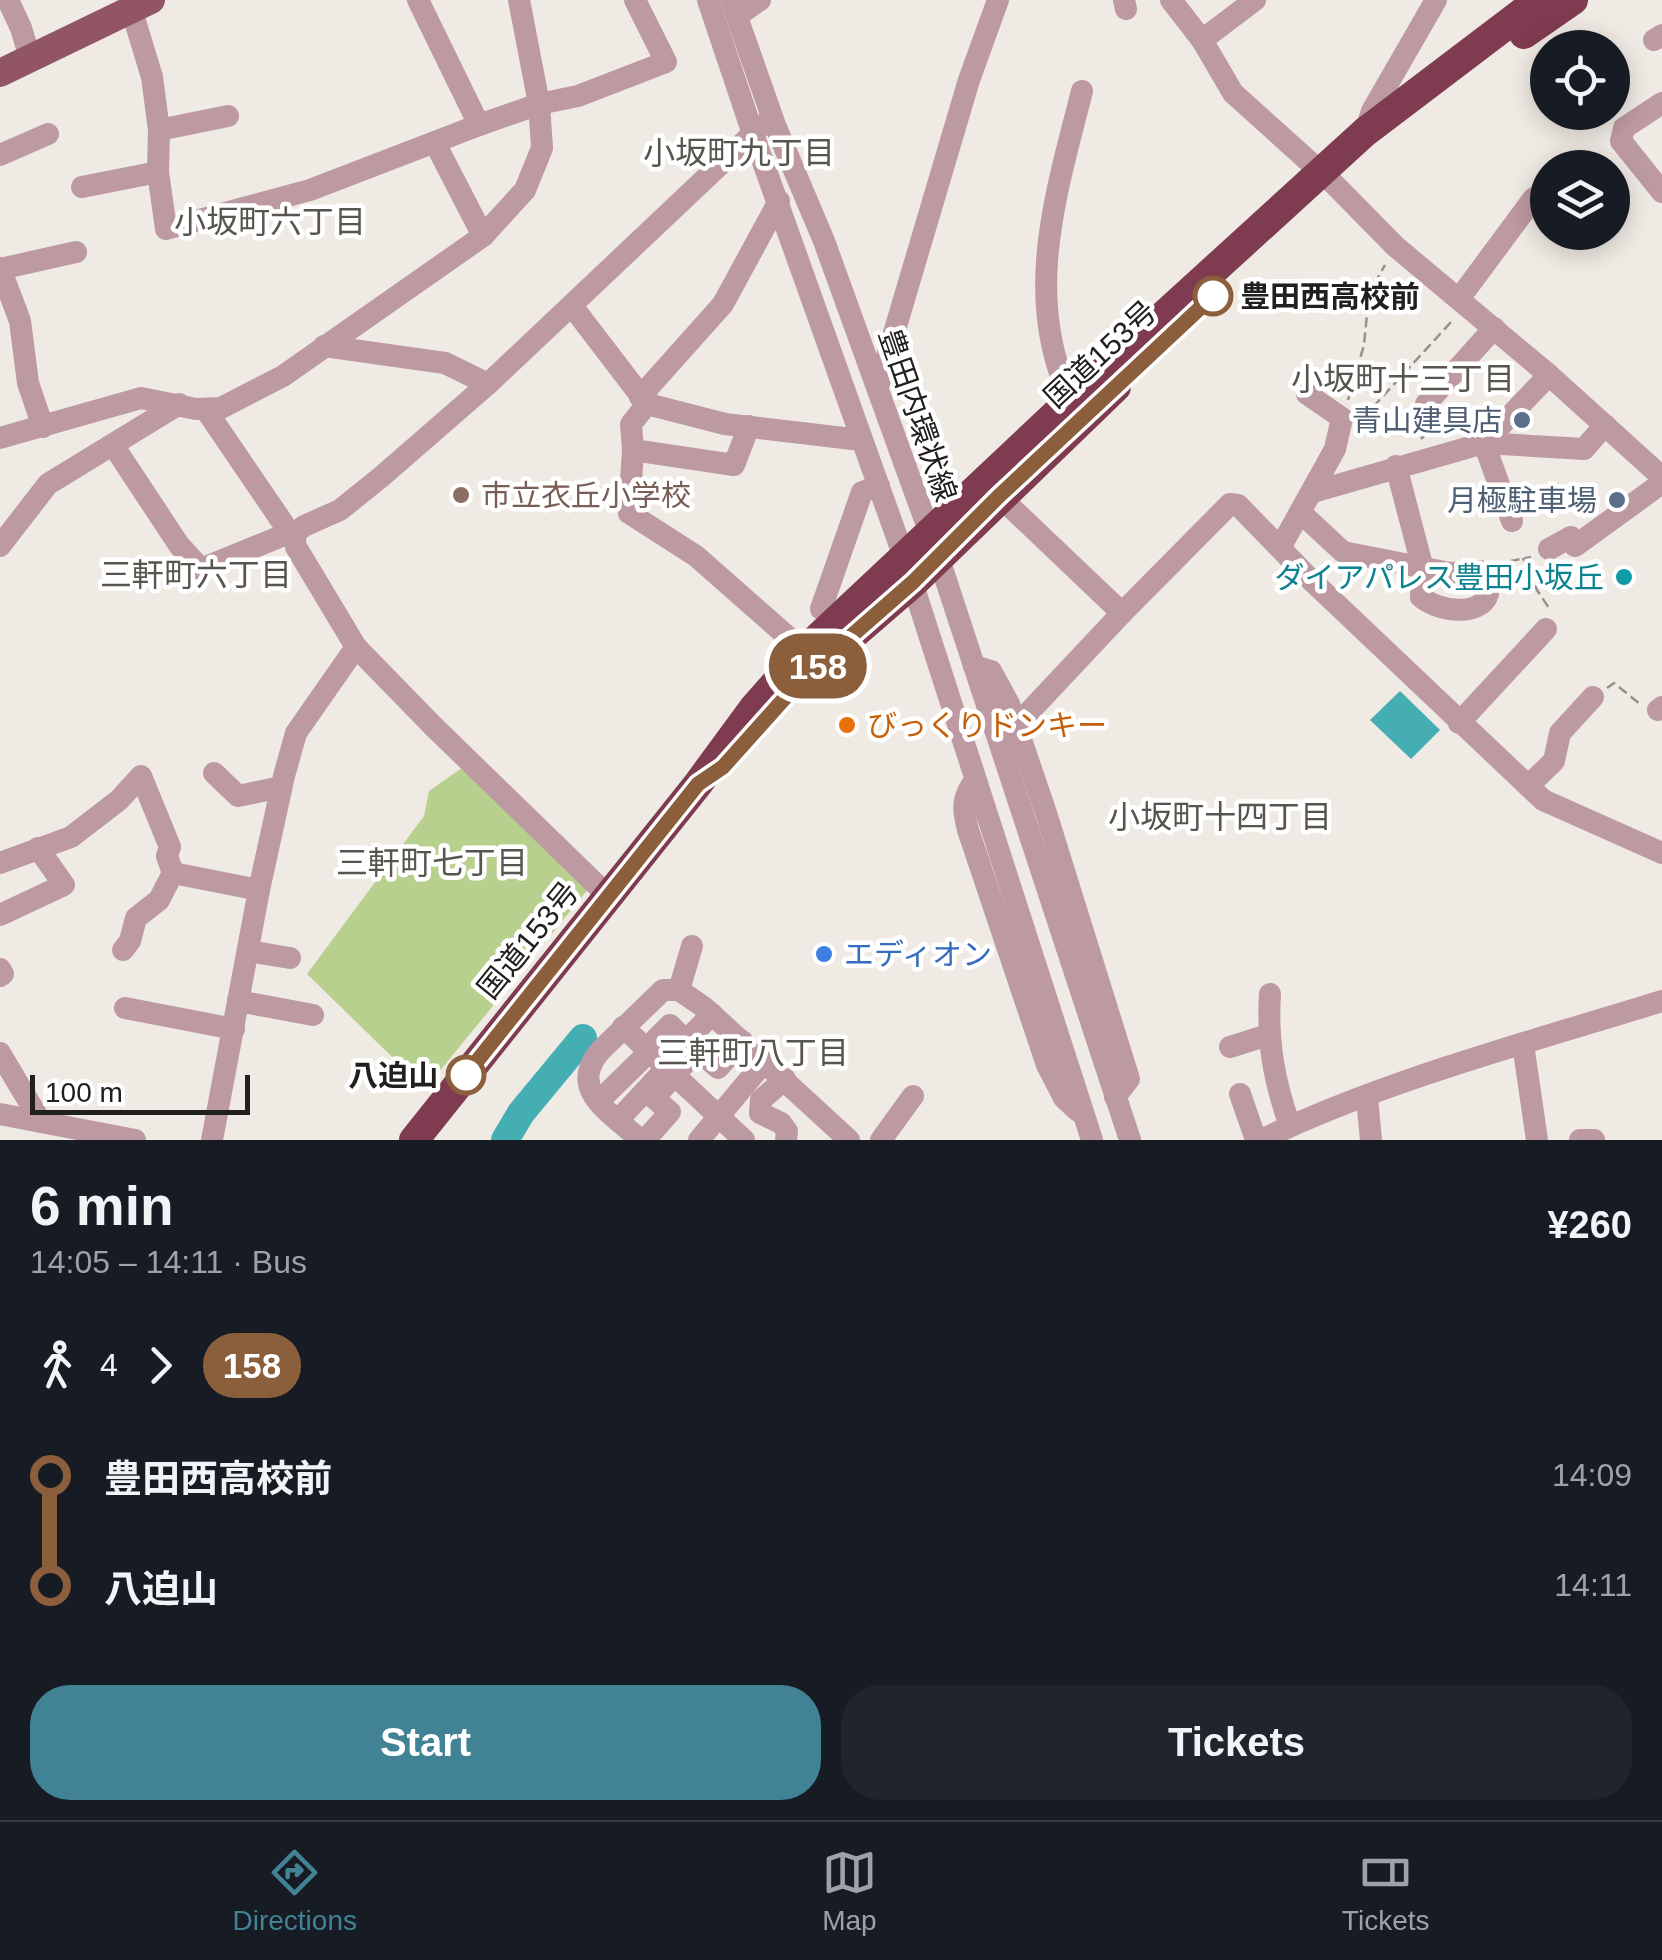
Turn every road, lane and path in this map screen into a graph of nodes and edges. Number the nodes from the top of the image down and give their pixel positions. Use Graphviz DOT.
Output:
graph roads {
  1 [pos="8,0"];
  2 [pos="418,0"];
  3 [pos="635,0"];
  4 [pos="708,0"];
  5 [pos="760,0"];
  6 [pos="998,0"];
  7 [pos="1171,0"];
  8 [pos="1255,0"];
  9 [pos="1436,0"];
  10 [pos="1539,0"];
  11 [pos="1573,0"];
  12 [pos="141,4"];
  13 [pos="526,5"];
  14 [pos="734,8"];
  15 [pos="1202,40"];
  16 [pos="30,58"];
  17 [pos="1399,64"];
  18 [pos="0,73"];
  19 [pos="1421,90"];
  20 [pos="1082,91"];
  21 [pos="1662,102"];
  22 [pos="538,104"];
  23 [pos="772,115"];
  24 [pos="228,116"];
  25 [pos="480,125"];
  26 [pos="159,130"];
  27 [pos="1365,132"];
  28 [pos="48,134"];
  29 [pos="753,134"];
  30 [pos="435,143"];
  31 [pos="0,155"];
  32 [pos="158,172"];
  33 [pos="1327,179"];
  34 [pos="82,187"];
  35 [pos="1662,192"];
  36 [pos="779,202"];
  37 [pos="1530,204"];
  38 [pos="482,236"];
  39 [pos="1395,246"];
  40 [pos="76,252"];
  41 [pos="0,269"];
  42 [pos="1462,302"];
  43 [pos="572,306"];
  44 [pos="1494,328"];
  45 [pos="324,346"];
  46 [pos="1548,374"];
  47 [pos="488,384"];
  48 [pos="878,387"];
  49 [pos="1307,394"];
  50 [pos="1071,400"];
  51 [pos="644,401"];
  52 [pos="179,404"];
  53 [pos="1426,404"];
  54 [pos="206,410"];
  55 [pos="1351,419"];
  56 [pos="1604,425"];
  57 [pos="748,426"];
  58 [pos="43,427"];
  59 [pos="0,438"];
  60 [pos="861,440"];
  61 [pos="1484,442"];
  62 [pos="114,445"];
  63 [pos="633,450"];
  64 [pos="1396,466"];
  65 [pos="1661,477"];
  66 [pos="878,486"];
  67 [pos="1312,492"];
  68 [pos="999,496"];
  69 [pos="1300,512"];
  70 [pos="1512,521"];
  71 [pos="5,529"];
  72 [pos="294,534"];
  73 [pos="933,545"];
  74 [pos="1280,548"];
  75 [pos="1549,549"];
  76 [pos="1523,558"];
  77 [pos="1423,569"];
  78 [pos="908,570"];
  79 [pos="1480,570"];
  80 [pos="821,609"];
  81 [pos="1122,613"];
  82 [pos="1546,629"];
  83 [pos="356,647"];
  84 [pos="804,651"];
  85 [pos="974,666"];
  86 [pos="1593,697"];
  87 [pos="1660,709"];
  88 [pos="1459,723"];
  89 [pos="1015,726"];
  90 [pos="214,772"];
  91 [pos="698,784"];
  92 [pos="976,785"];
  93 [pos="1528,786"];
  94 [pos="281,788"];
  95 [pos="38,848"];
  96 [pos="1662,853"];
  97 [pos="0,862"];
  98 [pos="174,873"];
  99 [pos="258,890"];
  100 [pos="608,896"];
  101 [pos="0,915"];
  102 [pos="692,946"];
  103 [pos="122,950"];
  104 [pos="248,951"];
  105 [pos="290,958"];
  106 [pos="678,990"];
  107 [pos="1270,994"];
  108 [pos="238,1001"];
  109 [pos="1662,1001"];
  110 [pos="125,1008"];
  111 [pos="314,1014"];
  112 [pos="712,1014"];
  113 [pos="622,1028"];
  114 [pos="234,1029"];
  115 [pos="1268,1035"];
  116 [pos="742,1041"];
  117 [pos="1522,1044"];
  118 [pos="1230,1047"];
  119 [pos="0,1052"];
  120 [pos="659,1061"];
  121 [pos="764,1062"];
  122 [pos="784,1080"];
  123 [pos="629,1081"];
  124 [pos="1240,1094"];
  125 [pos="913,1096"];
  126 [pos="1115,1097"];
  127 [pos="1367,1098"];
  128 [pos="599,1101"];
  129 [pos="818,1111"];
  130 [pos="0,1114"];
  131 [pos="718,1117"];
  132 [pos="1085,1117"];
  133 [pos="618,1120"];
  134 [pos="42,1122"];
  135 [pos="1290,1126"];
  136 [pos="135,1140"];
  137 [pos="212,1140"];
  138 [pos="414,1140"];
  139 [pos="642,1140"];
  140 [pos="699,1140"];
  141 [pos="744,1140"];
  142 [pos="786,1140"];
  143 [pos="800,1140"];
  144 [pos="849,1140"];
  145 [pos="881,1140"];
  146 [pos="1092,1140"];
  147 [pos="1130,1140"];
  148 [pos="1259,1140"];
  149 [pos="1371,1140"];
  150 [pos="1537,1140"];
  151 [pos="1580,1140"];
  152 [pos="1594,1140"];
  1 -- 16 [label="street"];
  2 -- 25 [label="street"];
  3 -- 22 [label="street"];
  4 -- 29 [label="street, 豊田内環状線"];
  5 -- 14 [label="street"];
  6 -- 48 [label="street"];
  7 -- 15 [label="street"];
  8 -- 15 [label="street"];
  9 -- 17 [label="street"];
  10 -- 19 [label="highway, 国道153号"];
  11 -- 33 [label="highway, 国道153号"];
  12 -- 16 [label="main road"];
  12 -- 26 [label="street"];
  13 -- 22 [label="street"];
  14 -- 23 [label="street, 豊田内環状線"];
  15 -- 33 [label="street"];
  16 -- 18 [label="main road"];
  17 -- 19 [label="street"];
  17 -- 27 [label="street"];
  19 -- 27 [label="highway, 国道153号"];
  20 -- 50 [label="street"];
  21 -- 35 [label="street"];
  22 -- 25 [label="street"];
  22 -- 38 [label="street"];
  23 -- 29 [label="street"];
  23 -- 48 [label="street, 豊田内環状線"];
  24 -- 26 [label="street"];
  25 -- 30 [label="street"];
  26 -- 32 [label="street"];
  27 -- 33 [label="highway, 国道153号"];
  28 -- 31 [label="street"];
  29 -- 36 [label="street, 豊田内環状線"];
  29 -- 43 [label="street"];
  30 -- 32 [label="street"];
  30 -- 38 [label="street"];
  32 -- 34 [label="street"];
  33 -- 39 [label="street"];
  33 -- 50 [label="highway, 国道153号"];
  33 -- 68 [label="highway, 国道153号"];
  36 -- 51 [label="street"];
  36 -- 60 [label="street, 豊田内環状線"];
  37 -- 42 [label="street"];
  38 -- 45 [label="street"];
  39 -- 42 [label="street"];
  39 -- 55 [label="path"];
  40 -- 41 [label="street"];
  41 -- 58 [label="street"];
  42 -- 44 [label="street"];
  42 -- 55 [label="path"];
  43 -- 47 [label="street"];
  43 -- 51 [label="street"];
  44 -- 46 [label="street"];
  44 -- 53 [label="street"];
  45 -- 47 [label="street"];
  45 -- 54 [label="street"];
  46 -- 56 [label="street"];
  46 -- 61 [label="street"];
  47 -- 72 [label="street"];
  48 -- 73 [label="street, 豊田内環状線"];
  49 -- 55 [label="street"];
  50 -- 73 [label="highway, 国道153号"];
  51 -- 57 [label="street"];
  51 -- 63 [label="street"];
  52 -- 54 [label="street"];
  52 -- 58 [label="street"];
  52 -- 62 [label="street"];
  53 -- 64 [label="path"];
  54 -- 72 [label="street"];
  55 -- 67 [label="street"];
  56 -- 61 [label="street"];
  56 -- 65 [label="street"];
  57 -- 60 [label="street"];
  57 -- 63 [label="street"];
  58 -- 59 [label="street"];
  60 -- 66 [label="street, 豊田内環状線"];
  61 -- 64 [label="street"];
  61 -- 70 [label="street"];
  62 -- 71 [label="street"];
  62 -- 72 [label="street"];
  63 -- 84 [label="street"];
  64 -- 67 [label="street"];
  64 -- 77 [label="street"];
  65 -- 75 [label="street"];
  66 -- 78 [label="street, 豊田内環状線"];
  66 -- 80 [label="street"];
  67 -- 69 [label="street"];
  68 -- 73 [label="highway, 国道153号"];
  68 -- 81 [label="street"];
  69 -- 74 [label="street"];
  69 -- 77 [label="street"];
  72 -- 83 [label="street"];
  73 -- 78 [label="highway, 国道153号"];
  73 -- 85 [label="street, 豊田内環状線"];
  74 -- 81 [label="street"];
  74 -- 88 [label="street"];
  75 -- 76 [label="path"];
  76 -- 79 [label="path"];
  76 -- 82 [label="path"];
  77 -- 79 [label="street"];
  77 -- 79 [label="street"];
  78 -- 84 [label="highway, 国道153号"];
  78 -- 91 [label="highway, 国道153号"];
  78 -- 92 [label="street, 豊田内環状線"];
  81 -- 89 [label="street"];
  82 -- 88 [label="street"];
  83 -- 94 [label="street"];
  83 -- 100 [label="street"];
  84 -- 91 [label="highway, 国道153号"];
  85 -- 89 [label="street"];
  85 -- 126 [label="street, 豊田内環状線"];
  86 -- 87 [label="path"];
  86 -- 93 [label="street"];
  88 -- 93 [label="street"];
  89 -- 126 [label="street"];
  90 -- 94 [label="street"];
  91 -- 100 [label="highway, 国道153号"];
  92 -- 132 [label="street, 豊田内環状線"];
  92 -- 132 [label="street"];
  93 -- 96 [label="street"];
  94 -- 99 [label="street"];
  95 -- 97 [label="street"];
  95 -- 98 [label="street"];
  95 -- 101 [label="street"];
  98 -- 99 [label="street"];
  98 -- 103 [label="street"];
  99 -- 104 [label="street"];
  100 -- 138 [label="highway, 国道153号"];
  102 -- 106 [label="street"];
  104 -- 105 [label="street"];
  104 -- 108 [label="street"];
  106 -- 112 [label="street"];
  106 -- 113 [label="street"];
  107 -- 115 [label="street"];
  108 -- 111 [label="street"];
  108 -- 114 [label="street"];
  109 -- 117 [label="street"];
  110 -- 114 [label="street"];
  112 -- 116 [label="street"];
  112 -- 120 [label="street"];
  113 -- 120 [label="street"];
  113 -- 128 [label="street"];
  114 -- 137 [label="street"];
  115 -- 118 [label="street"];
  115 -- 135 [label="street"];
  116 -- 120 [label="street"];
  116 -- 121 [label="street"];
  117 -- 127 [label="street"];
  117 -- 150 [label="street"];
  119 -- 134 [label="street"];
  120 -- 123 [label="street"];
  120 -- 131 [label="street"];
  120 -- 139 [label="street"];
  121 -- 122 [label="street"];
  121 -- 131 [label="street"];
  122 -- 129 [label="street"];
  122 -- 142 [label="street"];
  123 -- 128 [label="street"];
  123 -- 133 [label="street"];
  124 -- 148 [label="street"];
  125 -- 145 [label="street"];
  126 -- 147 [label="street, 豊田内環状線"];
  127 -- 135 [label="street"];
  127 -- 149 [label="street"];
  128 -- 133 [label="street"];
  129 -- 143 [label="street"];
  129 -- 144 [label="street"];
  130 -- 134 [label="street"];
  131 -- 140 [label="street"];
  131 -- 141 [label="street"];
  132 -- 146 [label="street, 豊田内環状線"];
  133 -- 139 [label="street"];
  134 -- 136 [label="street"];
  135 -- 148 [label="street"];
  151 -- 152 [label="street"];
}
